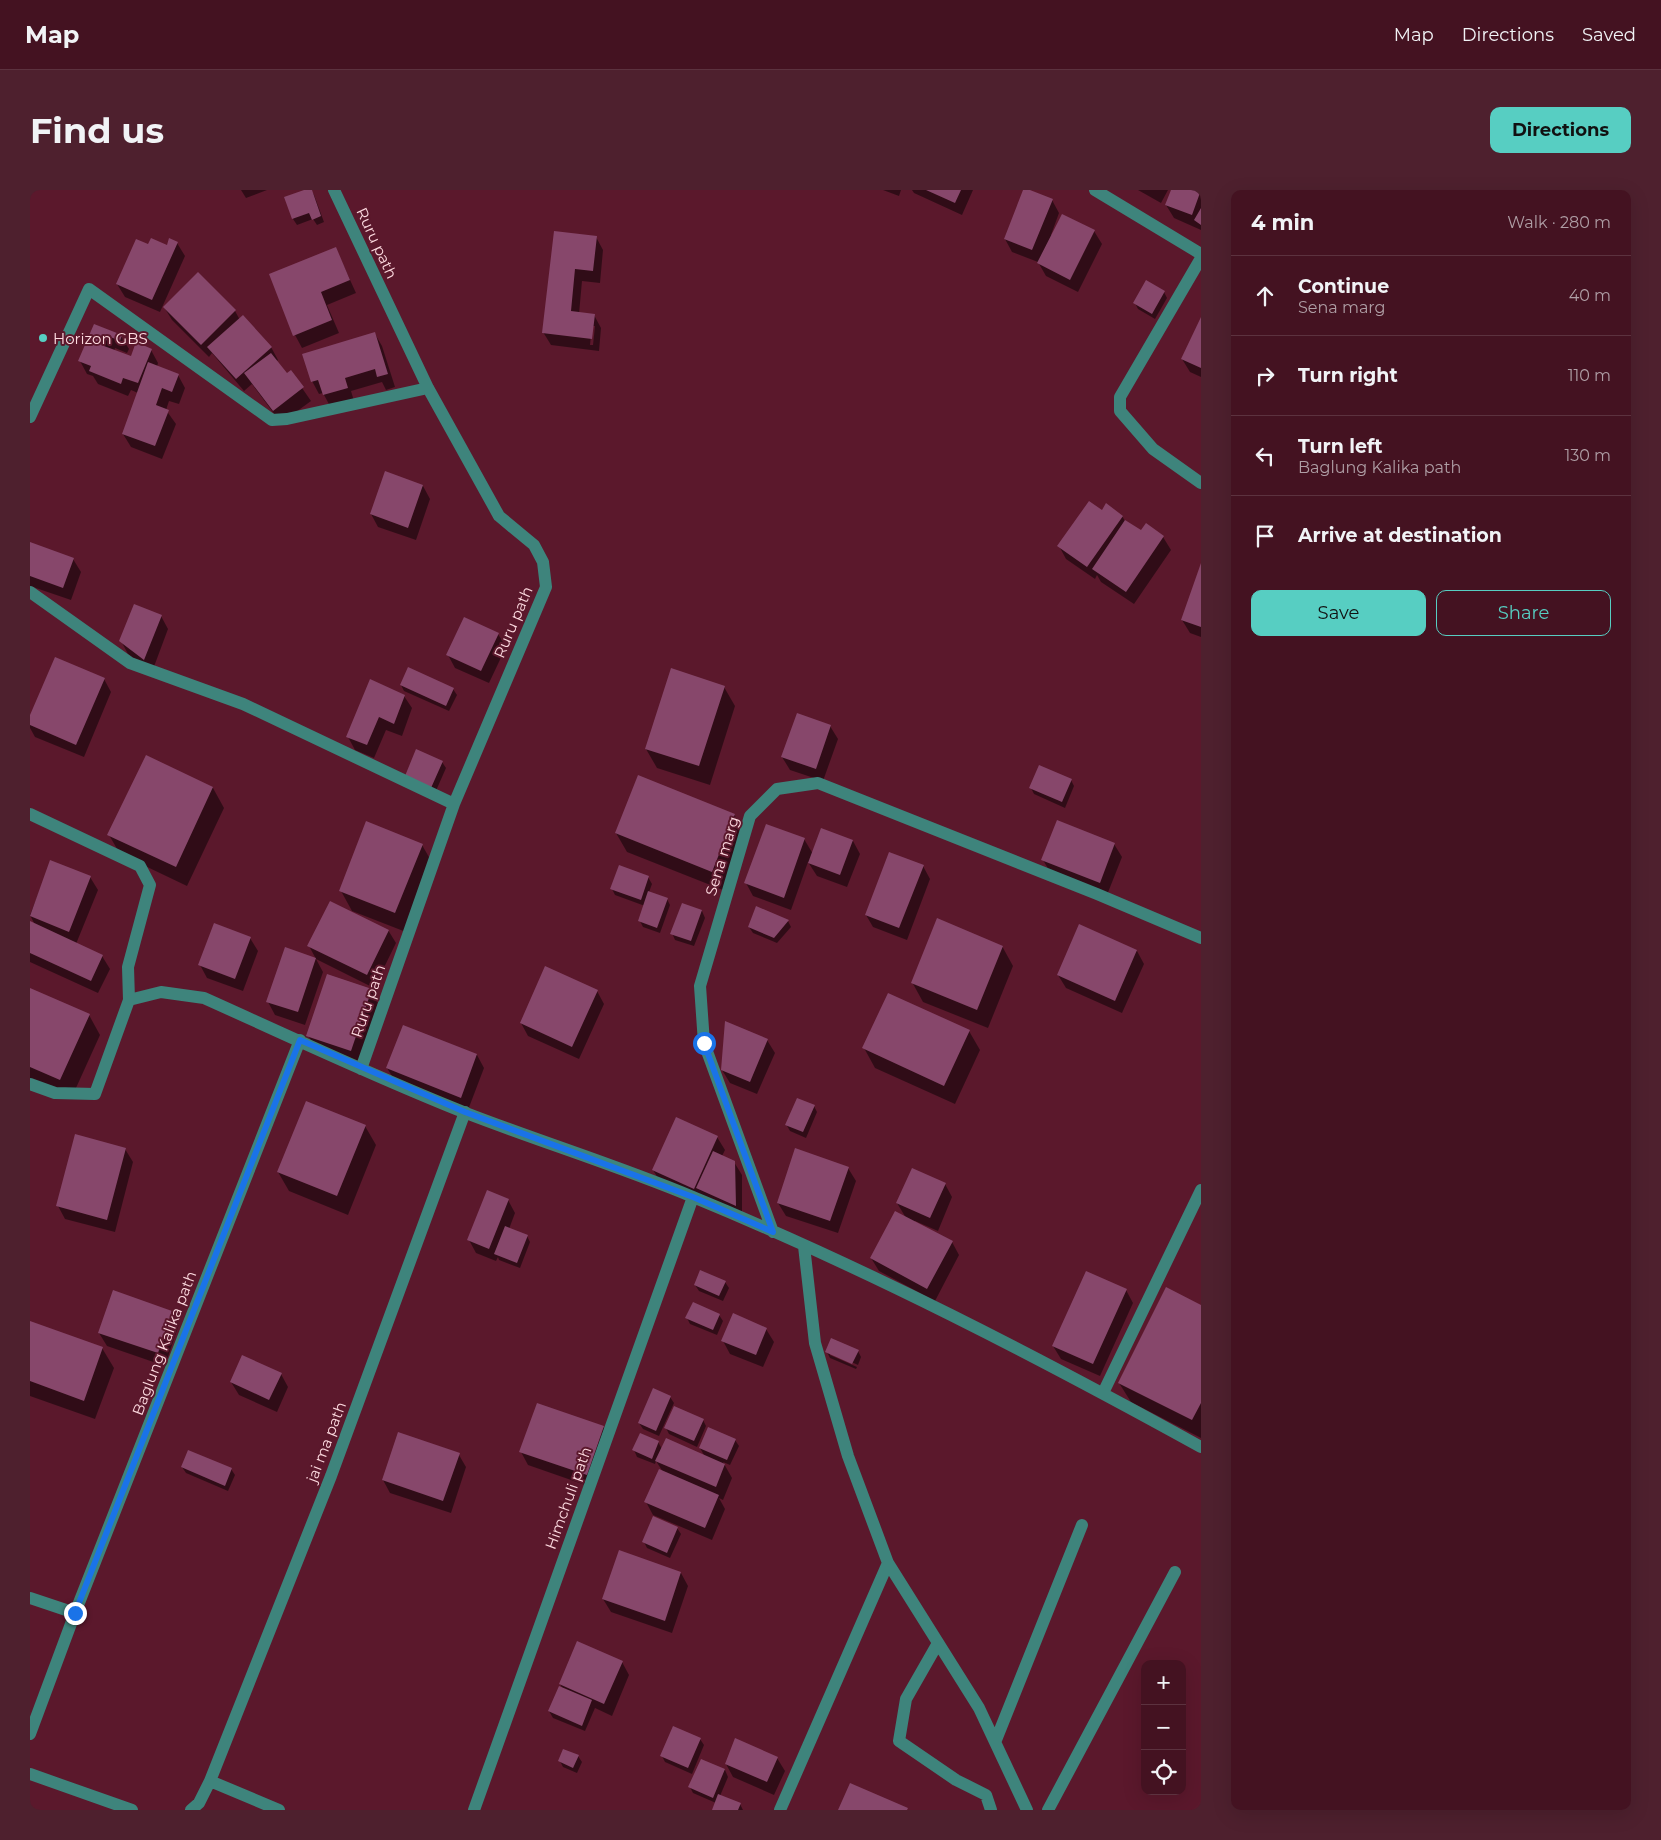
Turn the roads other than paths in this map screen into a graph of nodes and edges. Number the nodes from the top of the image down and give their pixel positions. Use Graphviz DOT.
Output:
graph roads {
  1 [pos="334,190"];
  2 [pos="1094,190"];
  3 [pos="1201,256"];
  4 [pos="428,388"];
  5 [pos="30,417"];
  6 [pos="1201,483"];
  7 [pos="30,592"];
  8 [pos="454,804"];
  9 [pos="30,814"];
  10 [pos="1201,938"];
  11 [pos="129,1000"];
  12 [pos="300,1040"];
  13 [pos="362,1069"];
  14 [pos="30,1084"];
  15 [pos="465,1112"];
  16 [pos="1201,1190"];
  17 [pos="693,1197"];
  18 [pos="773,1232"];
  19 [pos="804,1246"];
  20 [pos="1103,1393"];
  21 [pos="1201,1447"];
  22 [pos="1082,1525"];
  23 [pos="888,1564"];
  24 [pos="1175,1572"];
  25 [pos="30,1598"];
  26 [pos="75,1613"];
  27 [pos="938,1643"];
  28 [pos="30,1734"];
  29 [pos="996,1740"];
  30 [pos="30,1774"];
  31 [pos="210,1781"];
  32 [pos="132,1810"];
  33 [pos="192,1810"];
  34 [pos="278,1810"];
  35 [pos="474,1810"];
  36 [pos="780,1810"];
  37 [pos="991,1810"];
  38 [pos="1027,1810"];
  39 [pos="1048,1810"];
  1 -- 4 [label="street, Ruru path"];
  2 -- 3 [label="street"];
  3 -- 6 [label="street"];
  4 -- 5 [label="street"];
  4 -- 8 [label="street, Ruru path"];
  7 -- 8 [label="street"];
  8 -- 13 [label="street, Ruru path"];
  9 -- 11 [label="street"];
  10 -- 18 [label="street, Sena marg"];
  11 -- 12 [label="street"];
  11 -- 14 [label="street"];
  12 -- 13 [label="street"];
  12 -- 26 [label="street, Baglung Kalika path"];
  13 -- 15 [label="street"];
  15 -- 17 [label="street"];
  15 -- 31 [label="street, jai ma path"];
  16 -- 20 [label="street"];
  17 -- 18 [label="street"];
  17 -- 35 [label="street, Himchuli path"];
  18 -- 19 [label="street"];
  19 -- 20 [label="street"];
  19 -- 23 [label="street"];
  20 -- 21 [label="street"];
  22 -- 29 [label="street"];
  23 -- 27 [label="street"];
  23 -- 36 [label="street"];
  24 -- 39 [label="street"];
  25 -- 26 [label="street"];
  26 -- 28 [label="street, Baglung Kalika path"];
  27 -- 29 [label="street"];
  27 -- 37 [label="street"];
  29 -- 38 [label="street"];
  30 -- 32 [label="street"];
  31 -- 33 [label="street, jai ma path"];
  31 -- 34 [label="street"];
}
